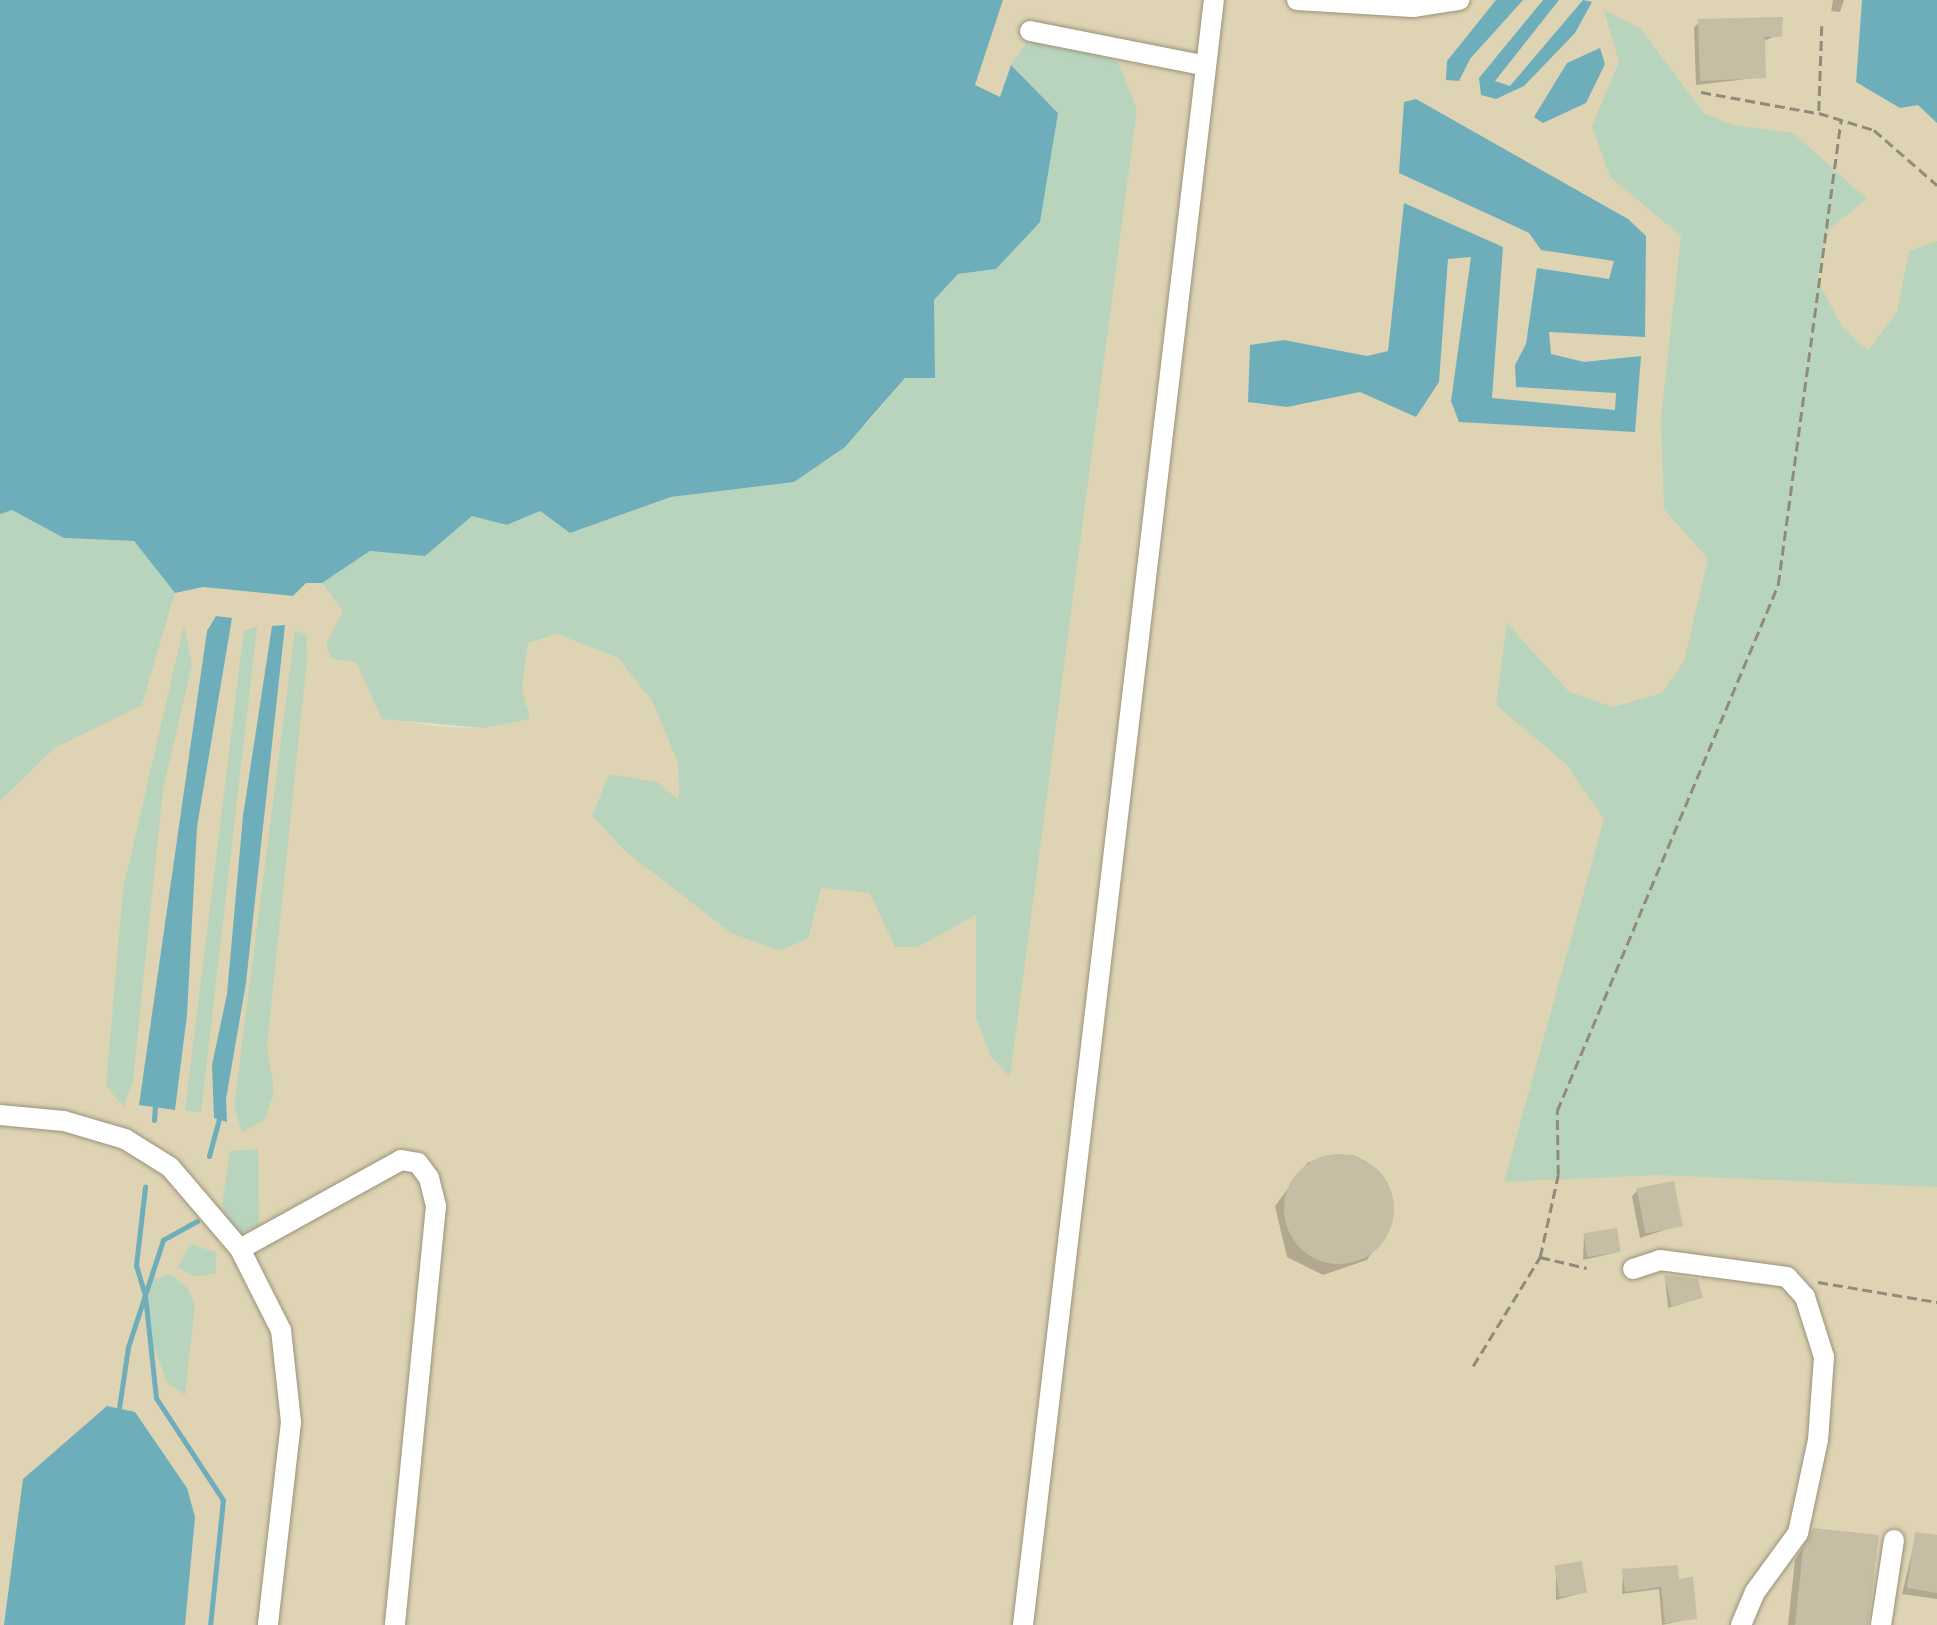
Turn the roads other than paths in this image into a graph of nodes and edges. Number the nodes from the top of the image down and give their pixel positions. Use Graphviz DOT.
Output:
graph roads {
  1 [pos="1214,0"];
  2 [pos="1297,0"];
  3 [pos="1460,0"];
  4 [pos="1030,31"];
  5 [pos="1206,66"];
  6 [pos="0,1115"];
  7 [pos="240,1250"];
  8 [pos="1633,1269"];
  9 [pos="1894,1540"];
  10 [pos="268,1625"];
  11 [pos="395,1625"];
  12 [pos="1022,1625"];
  13 [pos="1741,1625"];
  14 [pos="1881,1625"];
  1 -- 5 [label="lane"];
  2 -- 3 [label="lane"];
  4 -- 5 [label="lane"];
  5 -- 12 [label="lane"];
  6 -- 7 [label="lane"];
  7 -- 10 [label="lane"];
  7 -- 11 [label="lane"];
  8 -- 13 [label="lane"];
  9 -- 14 [label="lane"];
}
